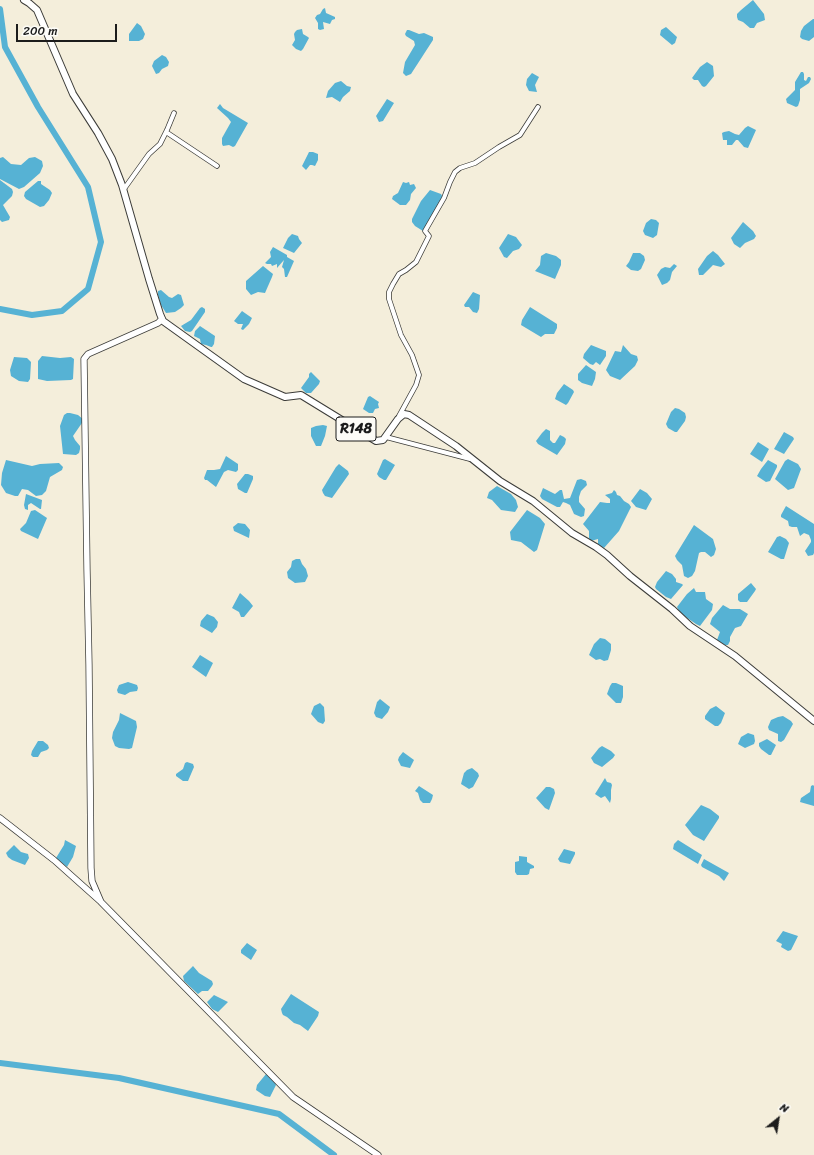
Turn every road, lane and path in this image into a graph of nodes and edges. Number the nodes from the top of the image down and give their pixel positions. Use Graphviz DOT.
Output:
graph roads {
  1 [pos="27,1"];
  2 [pos="538,107"];
  3 [pos="174,113"];
  4 [pos="166,132"];
  5 [pos="217,166"];
  6 [pos="124,189"];
  7 [pos="162,319"];
  8 [pos="398,419"];
  9 [pos="386,437"];
  10 [pos="472,459"];
  11 [pos="814,721"];
  12 [pos="0,818"];
  13 [pos="101,902"];
  14 [pos="378,1155"];
  1 -- 6 [label="main road"];
  2 -- 8 [label="street"];
  3 -- 4 [label="street"];
  4 -- 5 [label="street"];
  4 -- 6 [label="street"];
  6 -- 7 [label="main road"];
  7 -- 9 [label="main road, R148"];
  7 -- 13 [label="main road"];
  8 -- 9 [label="main road, R148"];
  8 -- 10 [label="main road, R148"];
  9 -- 10 [label="street"];
  10 -- 11 [label="main road, R148"];
  12 -- 13 [label="main road"];
  13 -- 14 [label="main road"];
}
